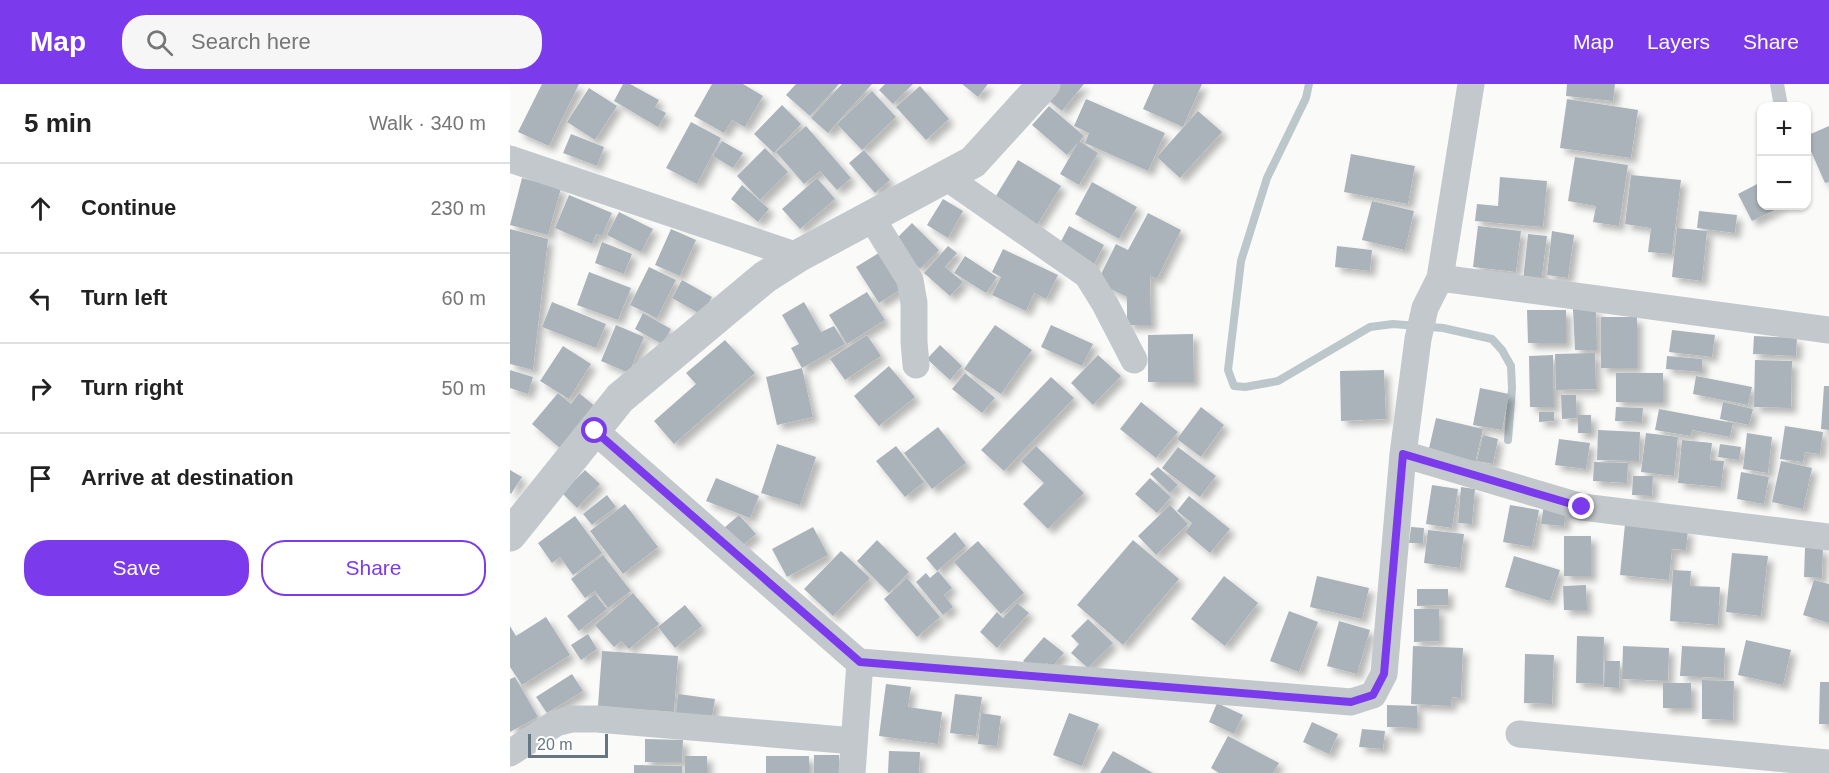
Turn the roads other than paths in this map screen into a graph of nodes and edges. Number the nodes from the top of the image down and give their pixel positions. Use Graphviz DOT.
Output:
graph roads {
  1 [pos="1044,84"];
  2 [pos="1471,84"];
  3 [pos="1777,84"];
  4 [pos="1780,102"];
  5 [pos="510,159"];
  6 [pos="946,177"];
  7 [pos="871,217"];
  8 [pos="798,256"];
  9 [pos="1440,278"];
  10 [pos="1829,330"];
  11 [pos="1134,360"];
  12 [pos="916,365"];
  13 [pos="595,431"];
  14 [pos="1403,454"];
  15 [pos="510,535"];
  16 [pos="1829,537"];
  17 [pos="860,662"];
  18 [pos="1519,734"];
  19 [pos="854,741"];
  20 [pos="510,753"];
  21 [pos="1829,763"];
  22 [pos="852,773"];
  1 -- 6 [label="street"];
  2 -- 9 [label="street"];
  3 -- 4 [label="lane"];
  5 -- 8 [label="street"];
  6 -- 7 [label="street"];
  6 -- 11 [label="street"];
  7 -- 8 [label="street"];
  7 -- 12 [label="street"];
  8 -- 13 [label="street"];
  9 -- 10 [label="street"];
  9 -- 14 [label="street"];
  13 -- 15 [label="street"];
  13 -- 17 [label="street"];
  14 -- 16 [label="street"];
  14 -- 17 [label="street"];
  17 -- 19 [label="street"];
  18 -- 21 [label="street"];
  19 -- 20 [label="street"];
  19 -- 22 [label="street"];
}
